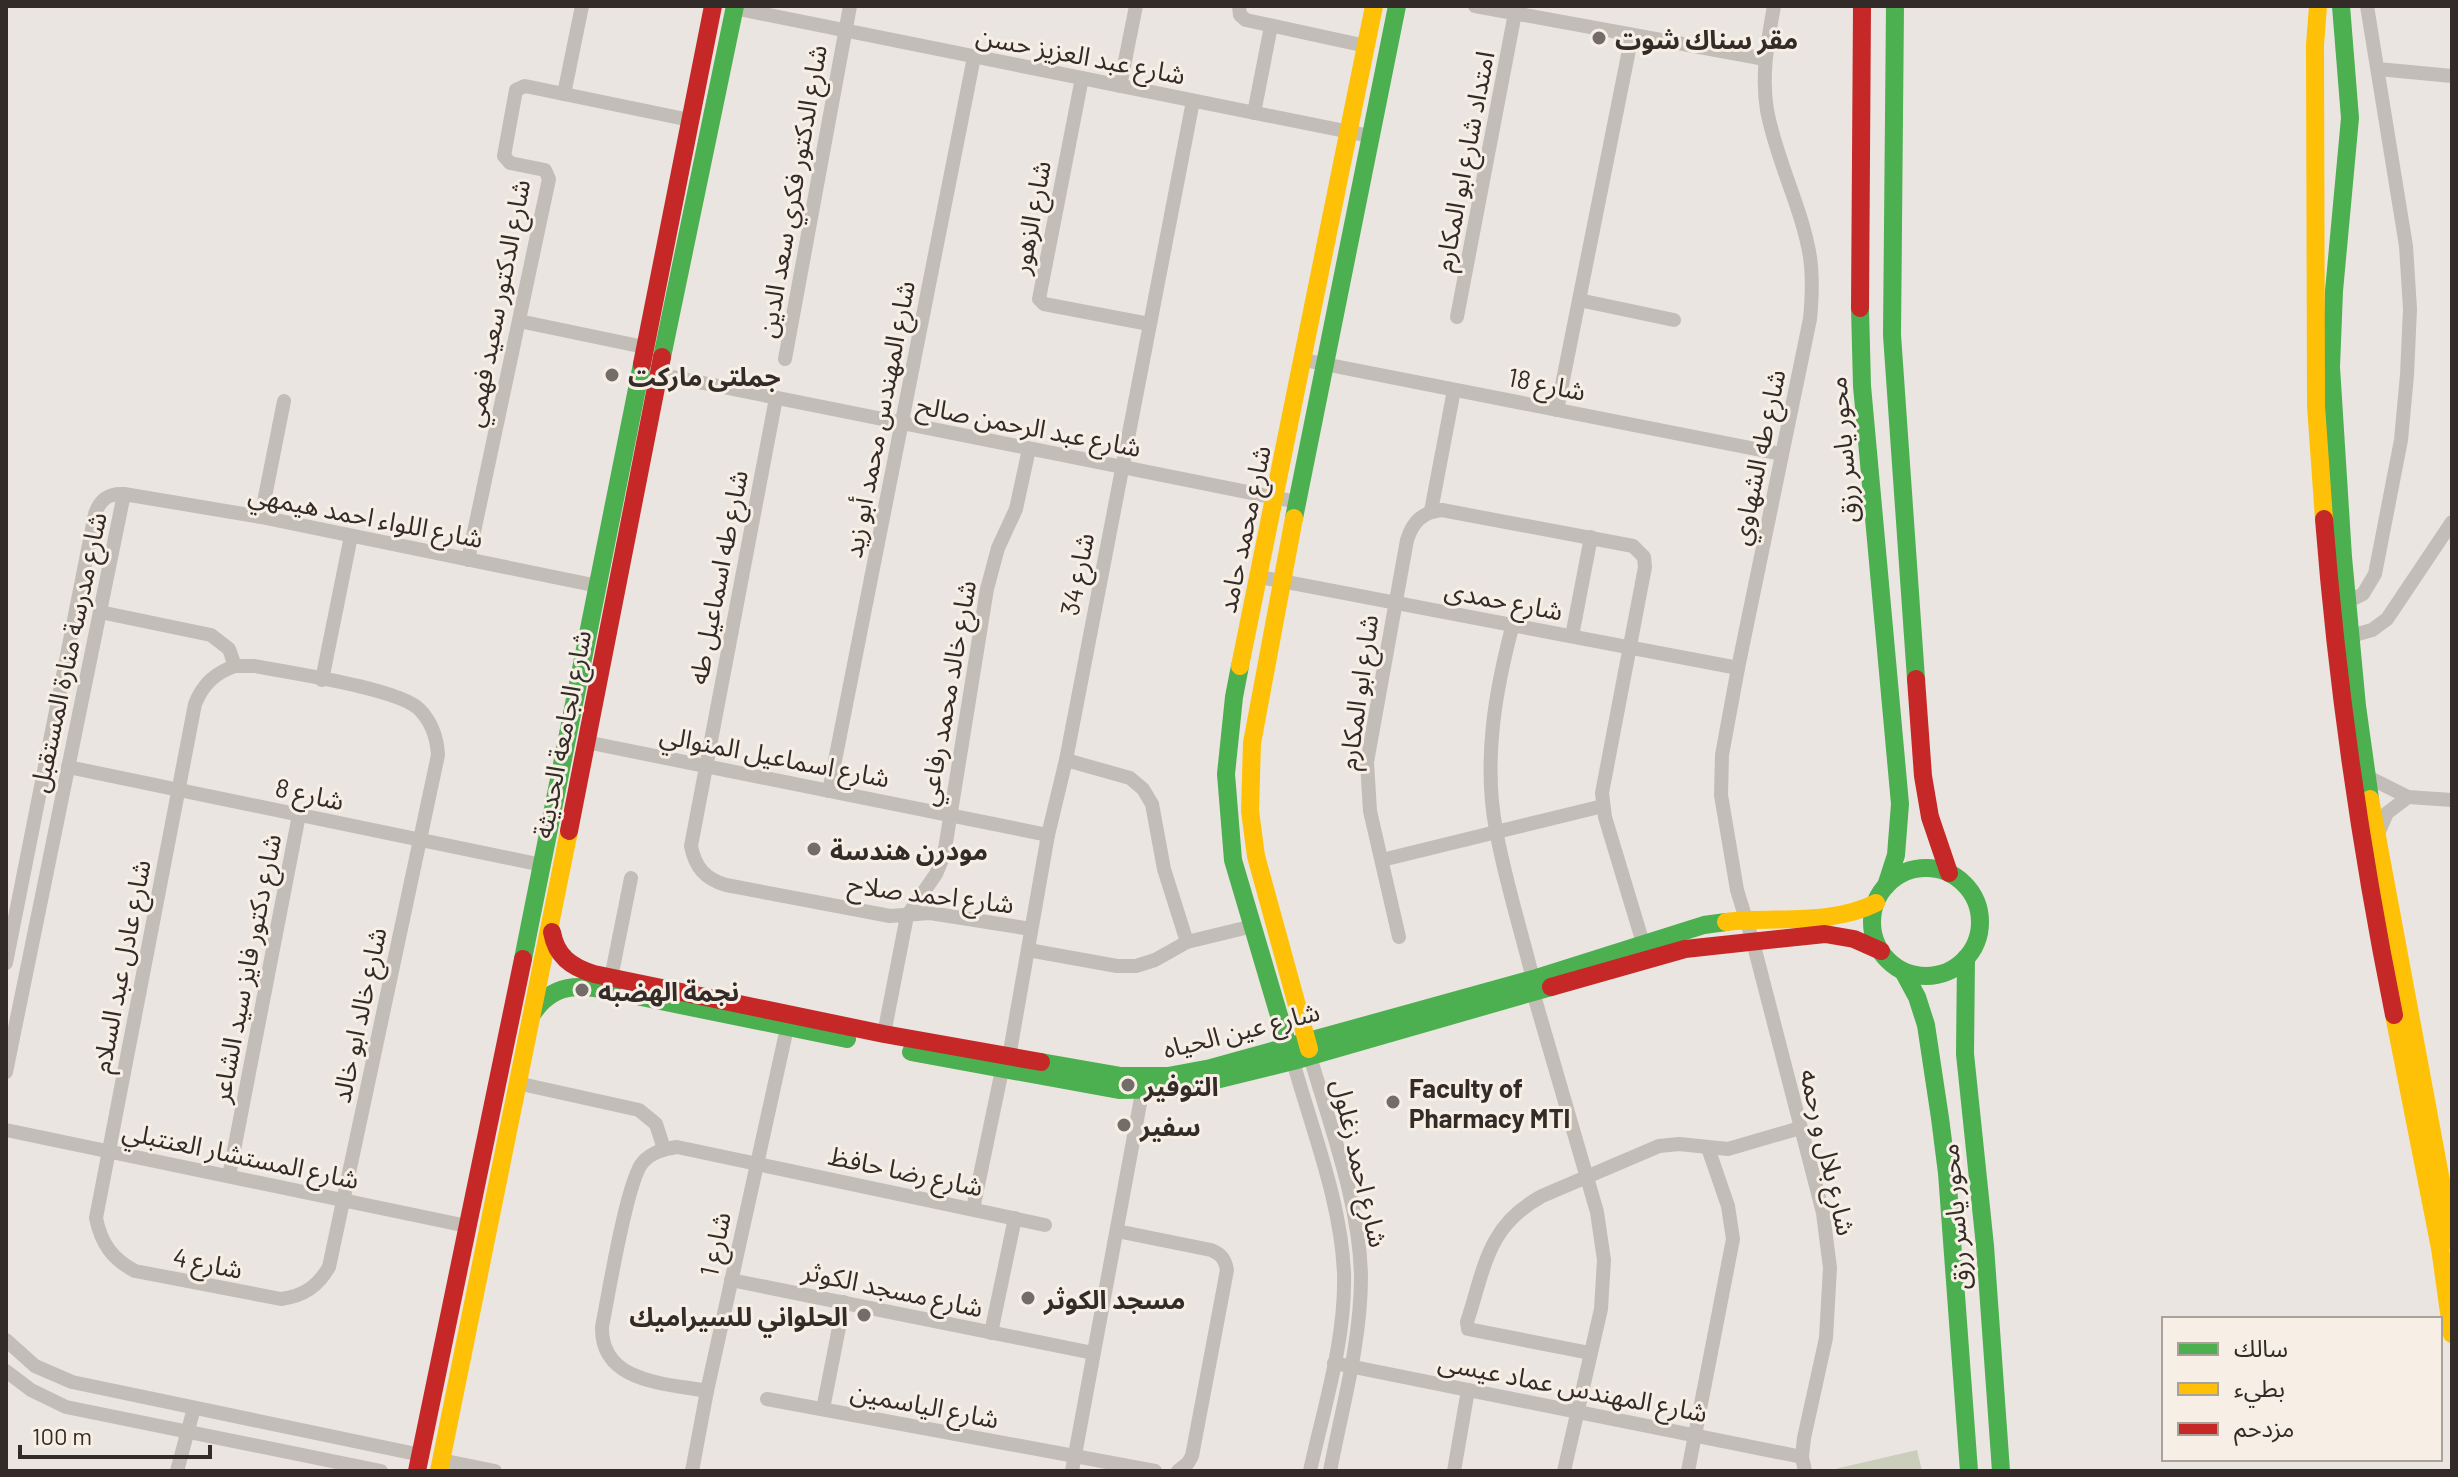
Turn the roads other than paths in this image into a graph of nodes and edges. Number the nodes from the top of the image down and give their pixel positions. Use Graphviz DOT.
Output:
graph roads {
  1 [pos="582,6"];
  2 [pos="713,6"];
  3 [pos="850,6"];
  4 [pos="1136,6"];
  5 [pos="1239,6"];
  6 [pos="1374,6"];
  7 [pos="1397,6"];
  8 [pos="1475,6"];
  9 [pos="1774,6"];
  10 [pos="1862,6"];
  11 [pos="1895,6"];
  12 [pos="2318,6"];
  13 [pos="2341,6"];
  14 [pos="2367,6"];
  15 [pos="735,7"];
  16 [pos="1510,10"];
  17 [pos="1271,26"];
  18 [pos="845,31"];
  19 [pos="1632,35"];
  20 [pos="1366,46"];
  21 [pos="974,57"];
  22 [pos="1765,59"];
  23 [pos="2378,69"];
  24 [pos="2452,76"];
  25 [pos="1082,78"];
  26 [pos="1120,86"];
  27 [pos="564,94"];
  28 [pos="1193,101"];
  29 [pos="1254,113"];
  30 [pos="690,120"];
  31 [pos="1349,132"];
  32 [pos="1370,136"];
  33 [pos="2316,153"];
  34 [pos="681,165"];
  35 [pos="700,169"];
  36 [pos="2343,185"];
  37 [pos="1579,300"];
  38 [pos="1457,317"];
  39 [pos="1674,320"];
  40 [pos="519,321"];
  41 [pos="1149,324"];
  42 [pos="644,347"];
  43 [pos="785,359"];
  44 [pos="1304,360"];
  45 [pos="1325,364"];
  46 [pos="658,374"];
  47 [pos="1454,390"];
  48 [pos="776,398"];
  49 [pos="284,401"];
  50 [pos="1557,410"];
  51 [pos="902,424"];
  52 [pos="1029,449"];
  53 [pos="1781,454"];
  54 [pos="1121,467"];
  55 [pos="124,494"];
  56 [pos="1276,498"];
  57 [pos="1297,502"];
  58 [pos="1431,511"];
  59 [pos="261,517"];
  60 [pos="2452,522"];
  61 [pos="351,536"];
  62 [pos="1591,537"];
  63 [pos="468,560"];
  64 [pos="1260,577"];
  65 [pos="1281,581"];
  66 [pos="598,586"];
  67 [pos="2347,602"];
  68 [pos="1394,603"];
  69 [pos="100,612"];
  70 [pos="1513,624"];
  71 [pos="1572,636"];
  72 [pos="2351,636"];
  73 [pos="1628,647"];
  74 [pos="235,666"];
  75 [pos="1738,668"];
  76 [pos="322,680"];
  77 [pos="586,695"];
  78 [pos="586,742"];
  79 [pos="1066,760"];
  80 [pos="704,766"];
  81 [pos="68,767"];
  82 [pos="2366,776"];
  83 [pos="179,790"];
  84 [pos="829,791"];
  85 [pos="2408,797"];
  86 [pos="2452,800"];
  87 [pos="1603,806"];
  88 [pos="299,815"];
  89 [pos="950,816"];
  90 [pos="1496,830"];
  91 [pos="1048,835"];
  92 [pos="2376,838"];
  93 [pos="419,840"];
  94 [pos="1382,860"];
  95 [pos="542,865"];
  96 [pos="1949,873"];
  97 [pos="631,878"];
  98 [pos="1886,886"];
  99 [pos="1876,903"];
  100 [pos="552,916"];
  101 [pos="907,916"];
  102 [pos="1746,920"];
  103 [pos="1253,926"];
  104 [pos="9,928"];
  105 [pos="1031,929"];
  106 [pos="34,933"];
  107 [pos="1399,937"];
  108 [pos="1187,942"];
  109 [pos="1753,942"];
  110 [pos="1643,943"];
  111 [pos="1028,950"];
  112 [pos="1881,951"];
  113 [pos="1966,958"];
  114 [pos="6,963"];
  115 [pos="1903,971"];
  116 [pos="611,978"];
  117 [pos="1533,985"];
  118 [pos="532,1015"];
  119 [pos="787,1028"];
  120 [pos="884,1034"];
  121 [pos="1299,1051"];
  122 [pos="1006,1064"];
  123 [pos="6,1072"];
  124 [pos="517,1083"];
  125 [pos="1144,1084"];
  126 [pos="1800,1128"];
  127 [pos="6,1130"];
  128 [pos="1708,1148"];
  129 [pos="664,1149"];
  130 [pos="109,1151"];
  131 [pos="481,1161"];
  132 [pos="757,1162"];
  133 [pos="499,1166"];
  134 [pos="229,1176"];
  135 [pos="1586,1177"];
  136 [pos="343,1200"];
  137 [pos="973,1209"];
  138 [pos="1015,1218"];
  139 [pos="1355,1218"];
  140 [pos="1338,1222"];
  141 [pos="1045,1225"];
  142 [pos="467,1226"];
  143 [pos="1117,1231"];
  144 [pos="2452,1233"];
  145 [pos="2452,1240"];
  146 [pos="731,1280"];
  147 [pos="844,1302"];
  148 [pos="991,1333"];
  149 [pos="2452,1334"];
  150 [pos="6,1340"];
  151 [pos="1093,1353"];
  152 [pos="1590,1353"];
  153 [pos="1334,1363"];
  154 [pos="1350,1366"];
  155 [pos="6,1371"];
  156 [pos="1468,1390"];
  157 [pos="707,1391"];
  158 [pos="767,1399"];
  159 [pos="194,1408"];
  160 [pos="823,1409"];
  161 [pos="1577,1412"];
  162 [pos="188,1432"];
  163 [pos="1695,1435"];
  164 [pos="419,1463"];
  165 [pos="1073,1463"];
  166 [pos="1804,1464"];
  167 [pos="440,1466"];
  168 [pos="177,1471"];
  169 [pos="381,1471"];
  170 [pos="495,1471"];
  171 [pos="692,1471"];
  172 [pos="1155,1471"];
  173 [pos="1178,1471"];
  174 [pos="1310,1471"];
  175 [pos="1330,1471"];
  176 [pos="1454,1471"];
  177 [pos="1564,1471"];
  178 [pos="1688,1471"];
  179 [pos="1969,1471"];
  180 [pos="2001,1471"];
  1 -- 27 [label="street"];
  2 -- 30 [label="street, شارع الجامعة الحديثة"];
  3 -- 18 [label="street, شارع الدكتور فكري سعد الدين"];
  4 -- 26 [label="street"];
  5 -- 17 [label="street"];
  6 -- 20 [label="street, شارع محمد حامد"];
  7 -- 32 [label="street, شارع محمد حامد"];
  8 -- 16 [label="street"];
  9 -- 22 [label="street, شارع طه الشهاوي"];
  10 -- 98 [label="street, محور ياسر رزق"];
  11 -- 96 [label="street"];
  12 -- 33 [label="street"];
  13 -- 36 [label="street"];
  14 -- 23 [label="street"];
  15 -- 18 [label="street, شارع عبد العزيز حسن"];
  15 -- 35 [label="street, شارع الجامعة الحديثة"];
  16 -- 19 [label="street"];
  16 -- 38 [label="street, امتداد شارع ابو المكارم"];
  17 -- 20 [label="street"];
  17 -- 29 [label="street"];
  18 -- 21 [label="street, شارع عبد العزيز حسن"];
  18 -- 43 [label="street, شارع الدكتور فكري سعد الدين"];
  19 -- 22 [label="street"];
  19 -- 37 [label="street"];
  20 -- 31 [label="street, شارع محمد حامد"];
  21 -- 25 [label="street, شارع عبد العزيز حسن"];
  21 -- 51 [label="street, شارع المهندس محمد أبو زيد"];
  22 -- 53 [label="street, شارع طه الشهاوي"];
  23 -- 24 [label="street"];
  23 -- 67 [label="street"];
  25 -- 26 [label="street, شارع عبد العزيز حسن"];
  25 -- 41 [label="street, شارع الزهور"];
  26 -- 28 [label="street, شارع عبد العزيز حسن"];
  27 -- 30 [label="street"];
  27 -- 40 [label="street, شارع الدكتور سعيد فهمي"];
  28 -- 29 [label="street, شارع عبد العزيز حسن"];
  28 -- 41 [label="street, شارع 34"];
  29 -- 31 [label="street, شارع عبد العزيز حسن"];
  30 -- 34 [label="street, شارع الجامعة الحديثة"];
  31 -- 32 [label="street, شارع عبد العزيز حسن"];
  31 -- 44 [label="street, شارع محمد حامد"];
  32 -- 45 [label="street, شارع محمد حامد"];
  33 -- 36 [label="street"];
  33 -- 149 [label="street"];
  34 -- 35 [label="street"];
  34 -- 42 [label="street, شارع الجامعة الحديثة"];
  35 -- 46 [label="street, شارع الجامعة الحديثة"];
  36 -- 67 [label="street"];
  37 -- 39 [label="street"];
  37 -- 50 [label="street"];
  40 -- 42 [label="street"];
  40 -- 63 [label="street, شارع الدكتور سعيد فهمي"];
  41 -- 54 [label="street, شارع 34"];
  42 -- 66 [label="street, شارع الجامعة الحديثة"];
  44 -- 45 [label="street, شارع 18"];
  44 -- 56 [label="street, شارع محمد حامد"];
  45 -- 47 [label="street, شارع 18"];
  45 -- 57 [label="street, شارع محمد حامد"];
  46 -- 48 [label="street, شارع عبد الرحمن صالح"];
  46 -- 77 [label="street, شارع الجامعة الحديثة"];
  47 -- 50 [label="street, شارع 18"];
  47 -- 58 [label="street"];
  48 -- 51 [label="street, شارع عبد الرحمن صالح"];
  48 -- 80 [label="street, شارع طه اسماعيل طه"];
  49 -- 59 [label="street"];
  50 -- 53 [label="street, شارع 18"];
  51 -- 52 [label="street, شارع عبد الرحمن صالح"];
  51 -- 84 [label="street, شارع المهندس محمد أبو زيد"];
  52 -- 54 [label="street, شارع عبد الرحمن صالح"];
  52 -- 89 [label="street, شارع خالد محمد رفاعي"];
  53 -- 75 [label="street, شارع طه الشهاوي"];
  54 -- 56 [label="street, شارع عبد الرحمن صالح"];
  54 -- 79 [label="street, شارع 34"];
  55 -- 59 [label="street, شارع اللواء احمد هيمهي"];
  55 -- 69 [label="street, شارع مدرسة منارة المستقبل"];
  55 -- 104 [label="street, شارع مدرسة منارة المستقبل"];
  56 -- 57 [label="street, شارع عبد الرحمن صالح"];
  56 -- 64 [label="street, شارع محمد حامد"];
  57 -- 65 [label="street, شارع محمد حامد"];
  58 -- 62 [label="street"];
  58 -- 68 [label="street, شارع ابو المكارم"];
  59 -- 61 [label="street, شارع اللواء احمد هيمهي"];
  60 -- 72 [label="street"];
  61 -- 63 [label="street, شارع اللواء احمد هيمهي"];
  61 -- 76 [label="street"];
  62 -- 71 [label="street"];
  62 -- 73 [label="street"];
  63 -- 66 [label="street, شارع اللواء احمد هيمهي"];
  64 -- 65 [label="street, شارع حمدى"];
  64 -- 103 [label="street, شارع محمد حامد"];
  65 -- 68 [label="street, شارع حمدى"];
  65 -- 121 [label="street, شارع محمد حامد"];
  66 -- 77 [label="street, شارع الجامعة الحديثة"];
  67 -- 72 [label="street"];
  68 -- 70 [label="street, شارع حمدى"];
  68 -- 94 [label="street, شارع ابو المكارم"];
  69 -- 74 [label="street"];
  69 -- 81 [label="street, شارع مدرسة منارة المستقبل"];
  70 -- 71 [label="street, شارع حمدى"];
  70 -- 90 [label="street"];
  71 -- 73 [label="street, شارع حمدى"];
  72 -- 82 [label="street"];
  73 -- 75 [label="street, شارع حمدى"];
  73 -- 87 [label="street"];
  74 -- 76 [label="street, شارع خالد ابو خالد"];
  74 -- 83 [label="street, شارع عادل عبد السلام"];
  75 -- 102 [label="street, شارع طه الشهاوي"];
  76 -- 93 [label="street, شارع خالد ابو خالد"];
  77 -- 78 [label="street, شارع الجامعة الحديثة"];
  77 -- 95 [label="street, شارع الجامعة الحديثة"];
  78 -- 80 [label="street, شارع اسماعيل المنوالي"];
  78 -- 100 [label="street, شارع الجامعة الحديثة"];
  79 -- 91 [label="street, شارع 34"];
  79 -- 108 [label="street"];
  80 -- 84 [label="street, شارع اسماعيل المنوالي"];
  80 -- 101 [label="street, شارع احمد صلاح"];
  81 -- 83 [label="street, شارع 8"];
  81 -- 106 [label="street, شارع مدرسة منارة المستقبل"];
  82 -- 85 [label="street"];
  82 -- 92 [label="street"];
  83 -- 88 [label="street, شارع 8"];
  83 -- 130 [label="street, شارع عادل عبد السلام"];
  84 -- 89 [label="street, شارع اسماعيل المنوالي"];
  85 -- 86 [label="street"];
  85 -- 92 [label="street"];
  87 -- 90 [label="street"];
  87 -- 110 [label="street"];
  88 -- 93 [label="street, شارع 8"];
  88 -- 134 [label="street, شارع دكتور فايز سيد الشاعر"];
  89 -- 91 [label="street, شارع اسماعيل المنوالي"];
  89 -- 101 [label="street, شارع خالد محمد رفاعي"];
  90 -- 94 [label="street"];
  90 -- 117 [label="street"];
  91 -- 105 [label="street, شارع 34"];
  92 -- 144 [label="street"];
  93 -- 95 [label="street, شارع 8"];
  93 -- 136 [label="street, شارع خالد ابو خالد"];
  94 -- 107 [label="street, شارع ابو المكارم"];
  95 -- 131 [label="street, شارع الجامعة الحديثة"];
  96 -- 98 [label="street"];
  96 -- 113 [label="street"];
  97 -- 116 [label="street"];
  98 -- 99 [label="street"];
  99 -- 102 [label="street, شارع عين الحياه"];
  99 -- 112 [label="street"];
  100 -- 116 [label="street, شارع عين الحياه"];
  100 -- 118 [label="street, شارع الجامعة الحديثة"];
  101 -- 105 [label="street, شارع احمد صلاح"];
  101 -- 120 [label="street, شارع خالد محمد رفاعي"];
  102 -- 109 [label="street, شارع بلال و رحمه"];
  102 -- 110 [label="street, شارع عين الحياه"];
  103 -- 108 [label="street"];
  103 -- 121 [label="street, شارع محمد حامد"];
  104 -- 106 [label="street"];
  104 -- 114 [label="street, شارع مدرسة منارة المستقبل"];
  105 -- 111 [label="street, شارع 34"];
  106 -- 123 [label="street, شارع مدرسة منارة المستقبل"];
  108 -- 111 [label="street"];
  109 -- 112 [label="street, شارع عين الحياه"];
  109 -- 117 [label="street, شارع عين الحياه"];
  109 -- 126 [label="street, شارع بلال و رحمه"];
  110 -- 117 [label="street, شارع عين الحياه"];
  111 -- 122 [label="street, شارع 34"];
  112 -- 115 [label="street"];
  113 -- 115 [label="street"];
  113 -- 180 [label="street, محور ياسر رزق"];
  115 -- 179 [label="street, محور ياسر رزق"];
  116 -- 120 [label="street, شارع عين الحياه"];
  117 -- 121 [label="street, شارع عين الحياه"];
  117 -- 135 [label="street"];
  118 -- 119 [label="street, شارع عين الحياه"];
  118 -- 124 [label="street, شارع الجامعة الحديثة"];
  119 -- 122 [label="street, شارع عين الحياه"];
  119 -- 132 [label="street, شارع 1"];
  120 -- 122 [label="street, شارع عين الحياه"];
  121 -- 125 [label="street, شارع عين الحياه"];
  121 -- 139 [label="street, شارع احمد زغلول"];
  121 -- 140 [label="street, شارع احمد زغلول"];
  122 -- 125 [label="street, شارع عين الحياه"];
  122 -- 137 [label="street, شارع 34"];
  124 -- 129 [label="street"];
  124 -- 133 [label="street, شارع الجامعة الحديثة"];
  125 -- 143 [label="street"];
  126 -- 128 [label="street"];
  126 -- 166 [label="street, شارع بلال و رحمه"];
  127 -- 130 [label="street, شارع المستشار العنتبلي"];
  128 -- 135 [label="street"];
  128 -- 163 [label="street"];
  129 -- 132 [label="street, شارع رضا حافظ"];
  129 -- 157 [label="street"];
  130 -- 134 [label="street, شارع المستشار العنتبلي"];
  130 -- 136 [label="street, شارع 4"];
  131 -- 133 [label="street"];
  131 -- 142 [label="street, شارع الجامعة الحديثة"];
  132 -- 137 [label="street, شارع رضا حافظ"];
  132 -- 146 [label="street, شارع 1"];
  133 -- 167 [label="street, شارع الجامعة الحديثة"];
  134 -- 136 [label="street, شارع المستشار العنتبلي"];
  135 -- 152 [label="street"];
  135 -- 152 [label="street"];
  136 -- 142 [label="street, شارع المستشار العنتبلي"];
  137 -- 138 [label="street, شارع رضا حافظ"];
  138 -- 141 [label="street, شارع رضا حافظ"];
  138 -- 148 [label="street"];
  139 -- 140 [label="street"];
  139 -- 154 [label="street, شارع احمد زغلول"];
  140 -- 153 [label="street, شارع احمد زغلول"];
  142 -- 164 [label="street, شارع الجامعة الحديثة"];
  143 -- 151 [label="street"];
  143 -- 173 [label="street"];
  144 -- 145 [label="street"];
  146 -- 147 [label="street, شارع مسجد الكوثر"];
  146 -- 157 [label="street, شارع 1"];
  147 -- 148 [label="street, شارع مسجد الكوثر"];
  147 -- 160 [label="street"];
  148 -- 151 [label="street, شارع مسجد الكوثر"];
  150 -- 159 [label="street"];
  151 -- 165 [label="street"];
  152 -- 161 [label="street"];
  153 -- 154 [label="street, شارع المهندس عماد عيسى"];
  153 -- 174 [label="street, شارع احمد زغلول"];
  154 -- 156 [label="street, شارع المهندس عماد عيسى"];
  154 -- 175 [label="street, شارع احمد زغلول"];
  155 -- 162 [label="street"];
  156 -- 161 [label="street, شارع المهندس عماد عيسى"];
  156 -- 176 [label="street"];
  157 -- 171 [label="street, شارع 1"];
  158 -- 160 [label="street, شارع الياسمين"];
  159 -- 162 [label="street"];
  159 -- 164 [label="street"];
  160 -- 165 [label="street, شارع الياسمين"];
  161 -- 163 [label="street, شارع المهندس عماد عيسى"];
  161 -- 177 [label="street"];
  162 -- 168 [label="street"];
  162 -- 169 [label="street"];
  163 -- 166 [label="street, شارع المهندس عماد عيسى"];
  163 -- 178 [label="street"];
  165 -- 172 [label="street, شارع الياسمين"];
  167 -- 170 [label="street"];
}
